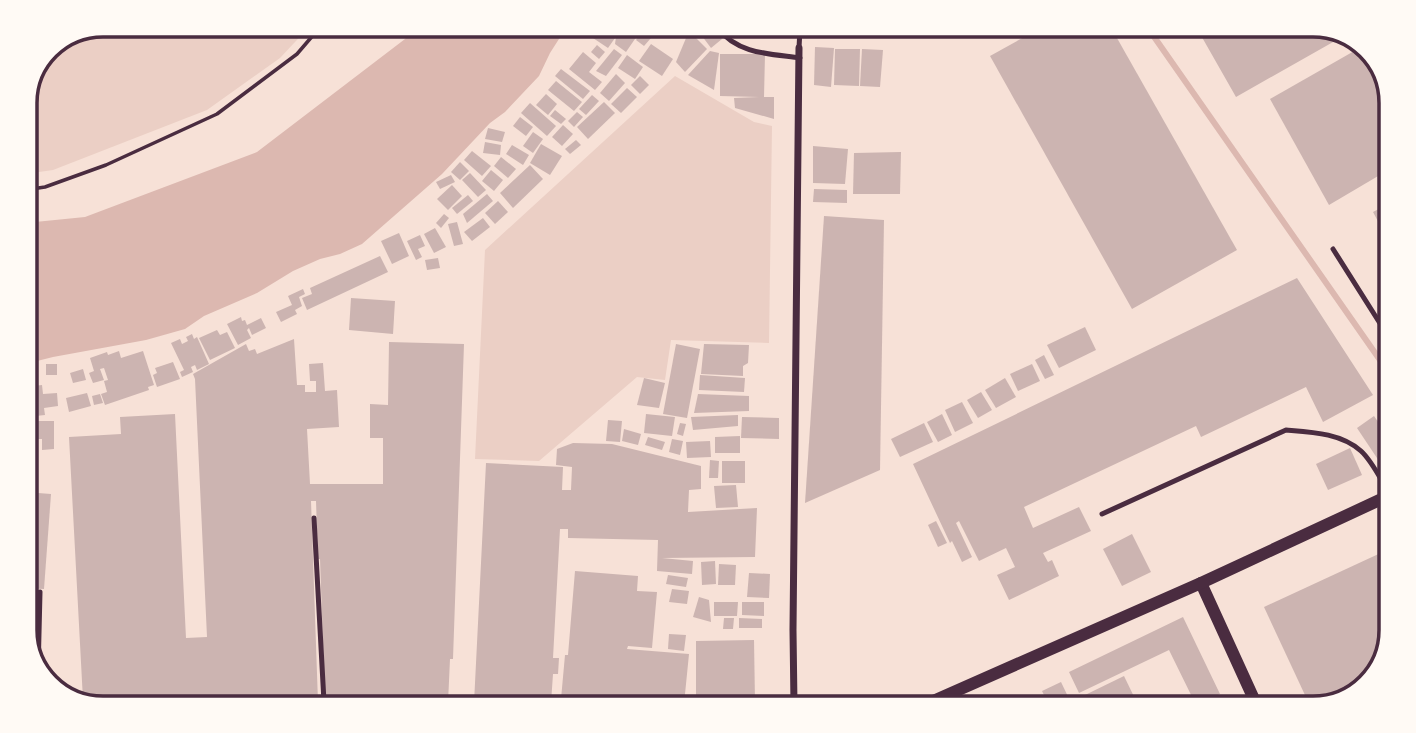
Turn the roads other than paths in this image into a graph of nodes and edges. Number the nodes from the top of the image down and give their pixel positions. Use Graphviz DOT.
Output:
graph roads {
  1 [pos="725,37"];
  2 [pos="800,37"];
  3 [pos="799,48"];
  4 [pos="800,58"];
  5 [pos="1333,249"];
  6 [pos="1379,322"];
  7 [pos="1379,478"];
  8 [pos="1379,500"];
  9 [pos="1102,514"];
  10 [pos="313,518"];
  11 [pos="1201,583"];
  12 [pos="40,592"];
  13 [pos="39,646"];
  14 [pos="324,696"];
  15 [pos="794,696"];
  16 [pos="945,696"];
  17 [pos="1253,696"];
  1 -- 4 [label="lane"];
  2 -- 3 [label="lane"];
  3 -- 4 [label="street"];
  4 -- 15 [label="street"];
  5 -- 6 [label="lane"];
  7 -- 9 [label="lane"];
  8 -- 11 [label="street"];
  10 -- 14 [label="lane"];
  11 -- 16 [label="street"];
  11 -- 17 [label="street"];
  12 -- 13 [label="lane"];
}
